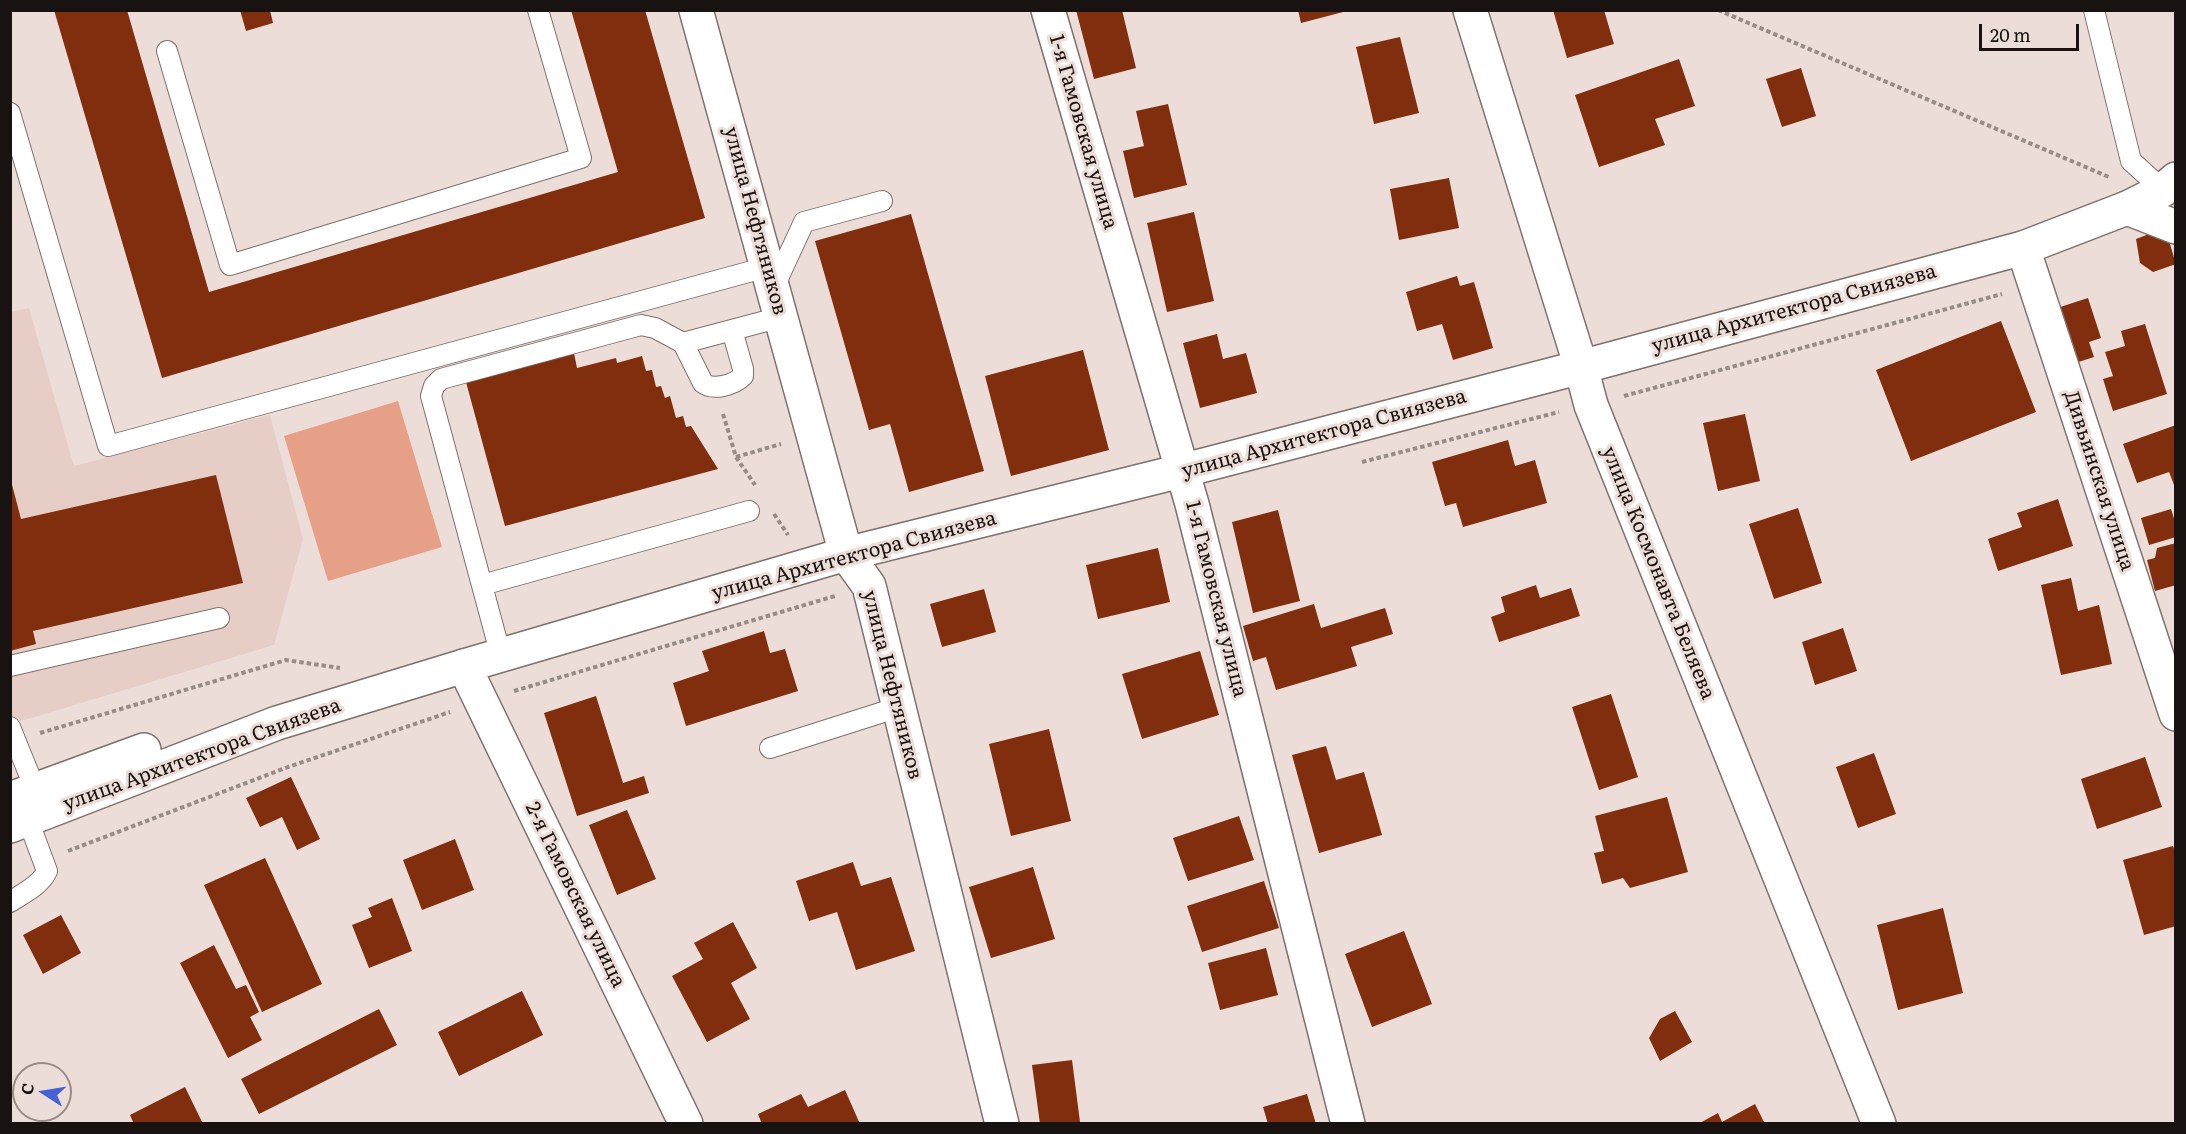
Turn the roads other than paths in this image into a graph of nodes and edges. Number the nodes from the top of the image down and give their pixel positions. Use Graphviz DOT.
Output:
graph roads {
  1 [pos="538,10"];
  2 [pos="696,10"];
  3 [pos="1048,10"];
  4 [pos="1470,10"];
  5 [pos="2094,10"];
  6 [pos="167,51"];
  7 [pos="10,113"];
  8 [pos="2169,184"];
  9 [pos="882,201"];
  10 [pos="2127,208"];
  11 [pos="2175,227"];
  12 [pos="2023,248"];
  13 [pos="774,291"];
  14 [pos="732,330"];
  15 [pos="682,343"];
  16 [pos="1581,367"];
  17 [pos="1181,471"];
  18 [pos="748,511"];
  19 [pos="846,554"];
  20 [pos="482,585"];
  21 [pos="219,618"];
  22 [pos="501,656"];
  23 [pos="10,666"];
  24 [pos="464,666"];
  25 [pos="899,707"];
  26 [pos="2175,714"];
  27 [pos="13,733"];
  28 [pos="770,748"];
  29 [pos="21,805"];
  30 [pos="10,902"];
  31 [pos="686,1124"];
  32 [pos="1002,1124"];
  33 [pos="1348,1124"];
  34 [pos="1879,1124"];
  1 -- 6 [label="lane"];
  2 -- 13 [label="street, улица Нефтяников"];
  3 -- 17 [label="street, 1-я Гамовская улица"];
  4 -- 16 [label="street, улица Космонавта Беляева"];
  5 -- 8 [label="lane"];
  7 -- 13 [label="lane"];
  8 -- 10 [label="street, улица Архитектора Свиязева"];
  9 -- 13 [label="lane"];
  10 -- 11 [label="street"];
  10 -- 12 [label="street, улица Архитектора Свиязева"];
  12 -- 16 [label="street, улица Архитектора Свиязева"];
  12 -- 26 [label="street, Дивьинская улица"];
  13 -- 14 [label="lane"];
  13 -- 19 [label="street, улица Нефтяников"];
  14 -- 15 [label="lane"];
  14 -- 15 [label="lane"];
  15 -- 20 [label="lane"];
  16 -- 17 [label="street, улица Архитектора Свиязева"];
  16 -- 34 [label="street, улица Космонавта Беляева"];
  17 -- 19 [label="street, улица Архитектора Свиязева"];
  17 -- 33 [label="street, 1-я Гамовская улица"];
  18 -- 20 [label="lane"];
  19 -- 22 [label="street, улица Архитектора Свиязева"];
  19 -- 25 [label="street, улица Нефтяников"];
  20 -- 22 [label="lane"];
  21 -- 23 [label="lane"];
  22 -- 24 [label="street, улица Архитектора Свиязева"];
  24 -- 29 [label="street, улица Архитектора Свиязева"];
  24 -- 31 [label="street, 2-я Гамовская улица"];
  25 -- 28 [label="lane"];
  25 -- 32 [label="street, улица Нефтяников"];
  27 -- 29 [label="lane"];
  29 -- 30 [label="lane"];
}
